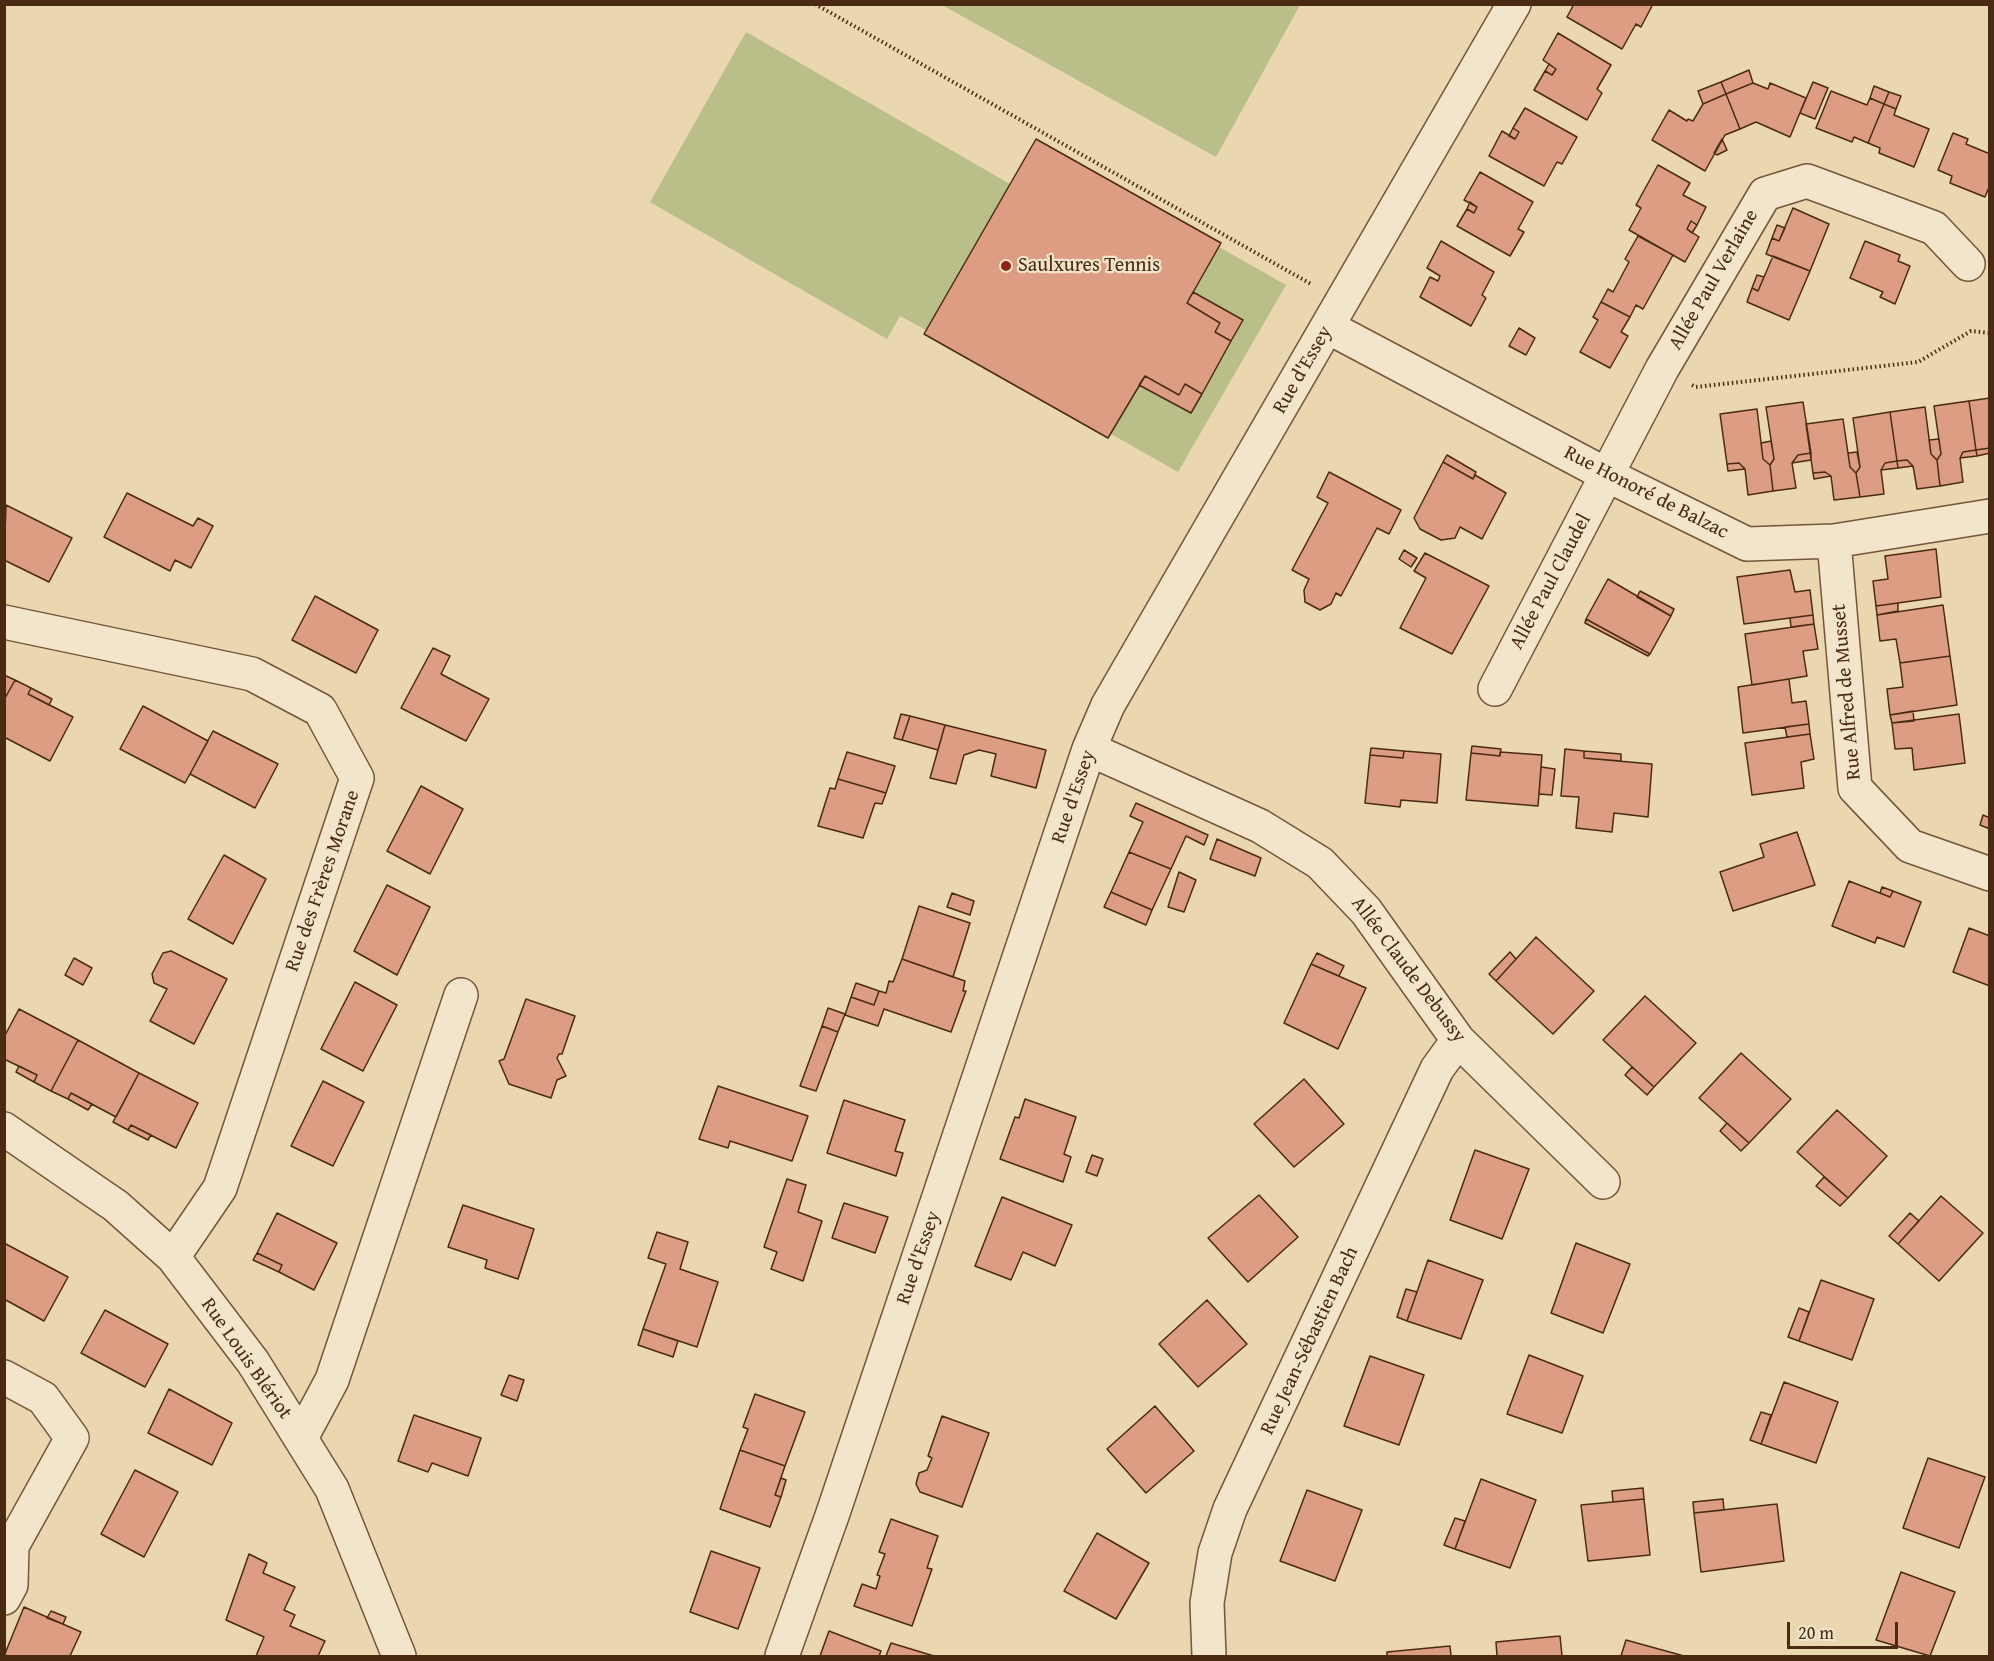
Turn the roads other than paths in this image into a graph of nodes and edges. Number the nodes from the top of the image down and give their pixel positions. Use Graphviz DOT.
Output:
graph roads {
  1 [pos="1514,4"];
  2 [pos="1968,264"];
  3 [pos="1335,315"];
  4 [pos="1607,475"];
  5 [pos="1989,516"];
  6 [pos="1834,541"];
  7 [pos="4,622"];
  8 [pos="1495,689"];
  9 [pos="1089,749"];
  10 [pos="1989,874"];
  11 [pos="461,995"];
  12 [pos="1458,1040"];
  13 [pos="4,1130"];
  14 [pos="1603,1182"];
  15 [pos="172,1257"];
  16 [pos="4,1377"];
  17 [pos="301,1438"];
  18 [pos="4,1598"];
  19 [pos="399,1656"];
  20 [pos="782,1656"];
  21 [pos="1209,1656"];
  1 -- 3 [label="street, Rue d'Essey"];
  2 -- 4 [label="street, Allée Paul Verlaine"];
  3 -- 4 [label="street, Rue Honoré de Balzac"];
  3 -- 9 [label="street, Rue d'Essey"];
  4 -- 6 [label="street, Rue Honoré de Balzac"];
  4 -- 8 [label="street, Allée Paul Claudel"];
  5 -- 6 [label="street, Rue Honoré de Balzac"];
  6 -- 10 [label="street, Rue Alfred de Musset"];
  7 -- 15 [label="street, Rue des Frères Morane"];
  9 -- 12 [label="street, Allée Claude Debussy"];
  9 -- 20 [label="street, Rue d'Essey"];
  11 -- 17 [label="street"];
  12 -- 14 [label="street, Allée Claude Debussy"];
  12 -- 21 [label="street, Rue Jean-Sébastien Bach"];
  13 -- 15 [label="street, Rue Louis Blériot"];
  15 -- 17 [label="street, Rue Louis Blériot"];
  16 -- 18 [label="street"];
  17 -- 19 [label="street, Rue Louis Blériot"];
}
